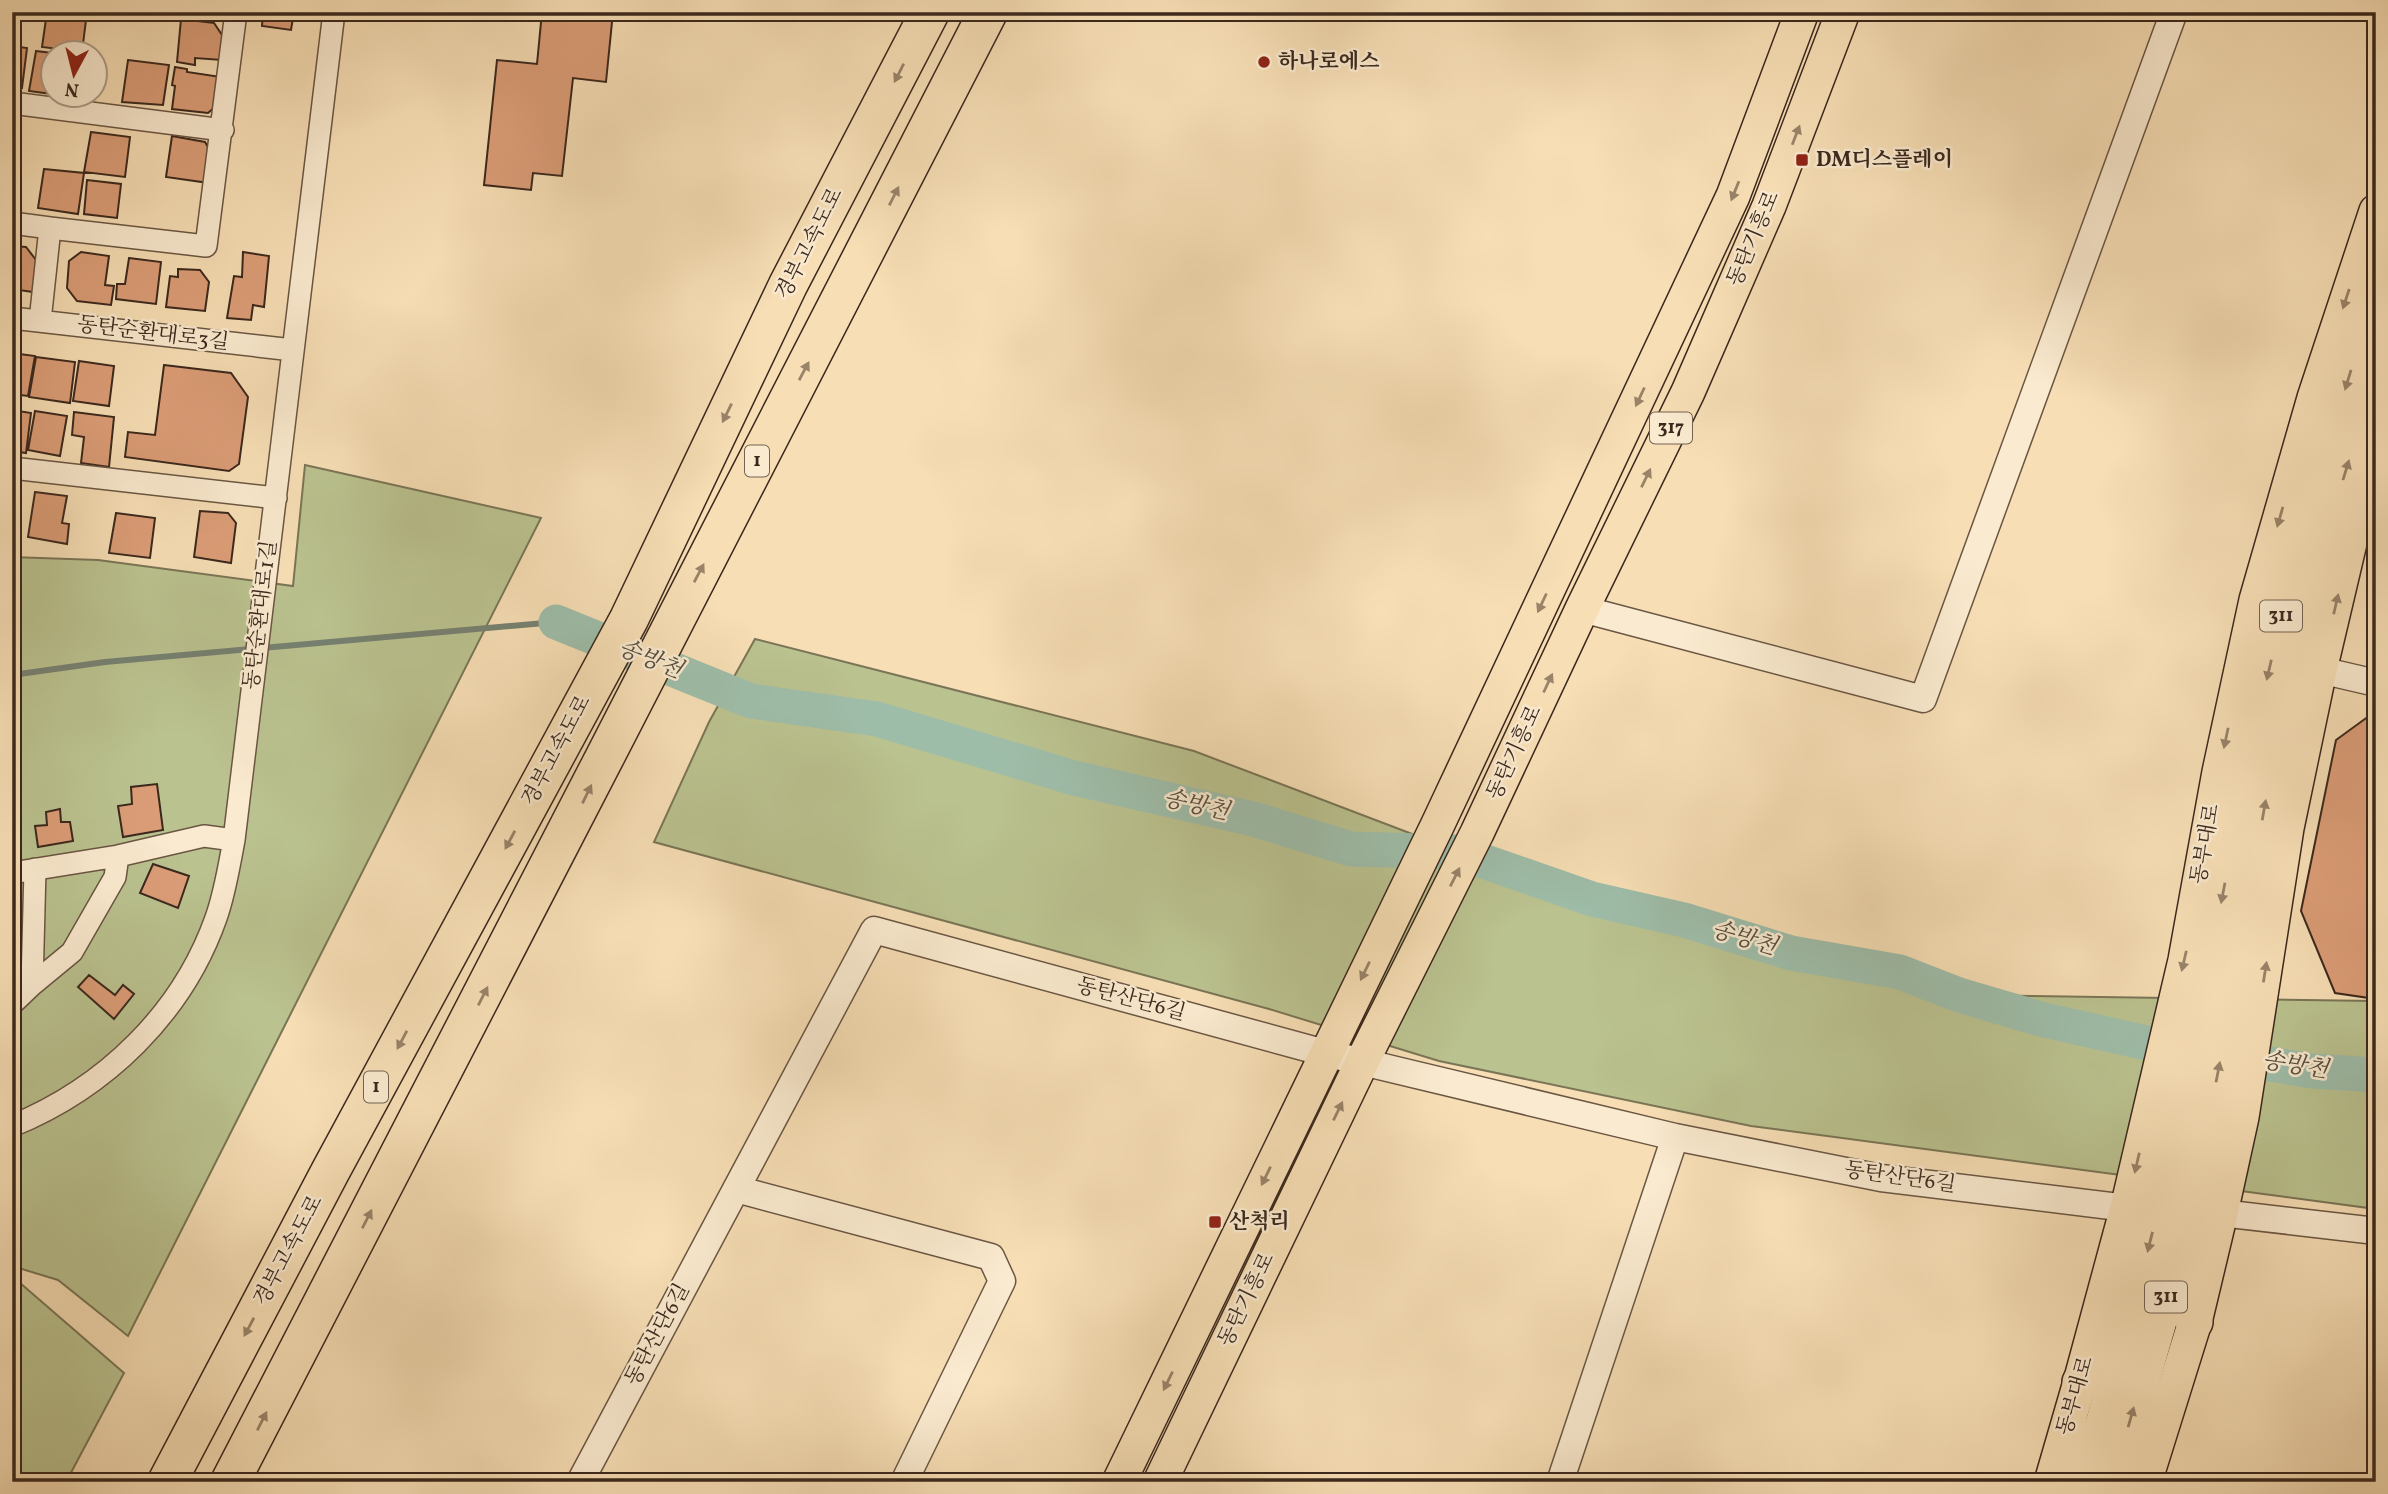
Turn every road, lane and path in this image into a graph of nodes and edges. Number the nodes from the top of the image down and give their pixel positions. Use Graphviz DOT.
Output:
graph roads {
  1 [pos="236,12"];
  2 [pos="334,12"];
  3 [pos="930,12"];
  4 [pos="988,12"];
  5 [pos="1802,12"];
  6 [pos="1843,12"];
  7 [pos="2174,12"];
  8 [pos="12,103"];
  9 [pos="223,130"];
  10 [pos="2376,211"];
  11 [pos="12,223"];
  12 [pos="50,228"];
  13 [pos="2369,247"];
  14 [pos="2376,291"];
  15 [pos="12,318"];
  16 [pos="40,321"];
  17 [pos="293,350"];
  18 [pos="2376,376"];
  19 [pos="2376,453"];
  20 [pos="12,468"];
  21 [pos="276,498"];
  22 [pos="1582,609"];
  23 [pos="2320,670"];
  24 [pos="2376,683"];
  25 [pos="234,839"];
  26 [pos="118,856"];
  27 [pos="35,869"];
  28 [pos="12,873"];
  29 [pos="32,985"];
  30 [pos="12,1004"];
  31 [pos="2212,1030"];
  32 [pos="1325,1053"];
  33 [pos="1362,1062"];
  34 [pos="2199,1112"];
  35 [pos="12,1126"];
  36 [pos="1675,1137"];
  37 [pos="736,1189"];
  38 [pos="2127,1208"];
  39 [pos="2221,1213"];
  40 [pos="2376,1231"];
  41 [pos="2195,1322"];
  42 [pos="2129,1328"];
  43 [pos="2081,1382"];
  44 [pos="167,1482"];
  45 [pos="230,1482"];
  46 [pos="580,1482"];
  47 [pos="904,1482"];
  48 [pos="1119,1482"];
  49 [pos="1160,1482"];
  50 [pos="1560,1482"];
  51 [pos="2051,1482"];
  52 [pos="2083,1482"];
  53 [pos="2110,1482"];
  54 [pos="2145,1482"];
  1 -- 9 [label="street"];
  2 -- 17 [label="street, 동탄순환대로1길"];
  3 -- 44 [label="highway, 경부고속도로 / 1, one-way"];
  45 -- 4 [label="highway, 1, one-way"];
  5 -- 32 [label="main road, 동탄기흥로 / 317, one-way"];
  22 -- 6 [label="main road, 동탄기흥로 / 317, one-way"];
  7 -- 22 [label="street"];
  8 -- 9 [label="street"];
  9 -- 12 [label="street"];
  10 -- 13 [label="main road, 동부대로"];
  11 -- 12 [label="street"];
  12 -- 16 [label="street"];
  13 -- 31 [label="main road, 동부대로, one-way"];
  14 -- 31 [label="highway, 동부대로 / 311, one-way"];
  15 -- 16 [label="street, 동탄순환대로3길"];
  16 -- 17 [label="street, 동탄순환대로3길"];
  17 -- 21 [label="street, 동탄순환대로1길"];
  31 -- 18 [label="highway, 동부대로 / 311, one-way"];
  23 -- 19 [label="main road, 동부대로, one-way"];
  20 -- 21 [label="street"];
  21 -- 25 [label="street, 동탄순환대로1길"];
  33 -- 22 [label="main road, 동탄기흥로 / 317, one-way"];
  23 -- 24 [label="street"];
  31 -- 23 [label="main road, 동부대로, one-way"];
  25 -- 26 [label="street"];
  25 -- 35 [label="street, 동탄순환대로1길"];
  26 -- 27 [label="street"];
  26 -- 29 [label="street"];
  27 -- 28 [label="street"];
  27 -- 29 [label="street"];
  29 -- 30 [label="street"];
  31 -- 34 [label="highway, 동부대로 / 311"];
  31 -- 34 [label="main road, 동부대로"];
  32 -- 33 [label="street, 동탄산단6길"];
  32 -- 37 [label="street, 동탄산단6길"];
  32 -- 48 [label="main road, 동탄기흥로 / 317, one-way"];
  33 -- 36 [label="street, 동탄산단6길"];
  49 -- 33 [label="main road, 동탄기흥로 / 317, one-way"];
  34 -- 38 [label="main road, 동부대로, one-way"];
  34 -- 39 [label="main road, 동부대로"];
  34 -- 41 [label="highway"];
  34 -- 42 [label="highway, 동부대로 / 311, one-way"];
  53 -- 34 [label="highway, 동부대로 / 311, one-way"];
  36 -- 38 [label="street, 동탄산단6길"];
  36 -- 50 [label="street"];
  37 -- 46 [label="street, 동탄산단6길"];
  37 -- 47 [label="street"];
  38 -- 43 [label="main road, 동부대로"];
  39 -- 40 [label="street"];
  39 -- 41 [label="main road, 동부대로"];
  41 -- 54 [label="main road, 동부대로"];
  42 -- 43 [label="highway"];
  42 -- 52 [label="highway, 동부대로 / 311"];
  43 -- 51 [label="main road, 동부대로"];
}
